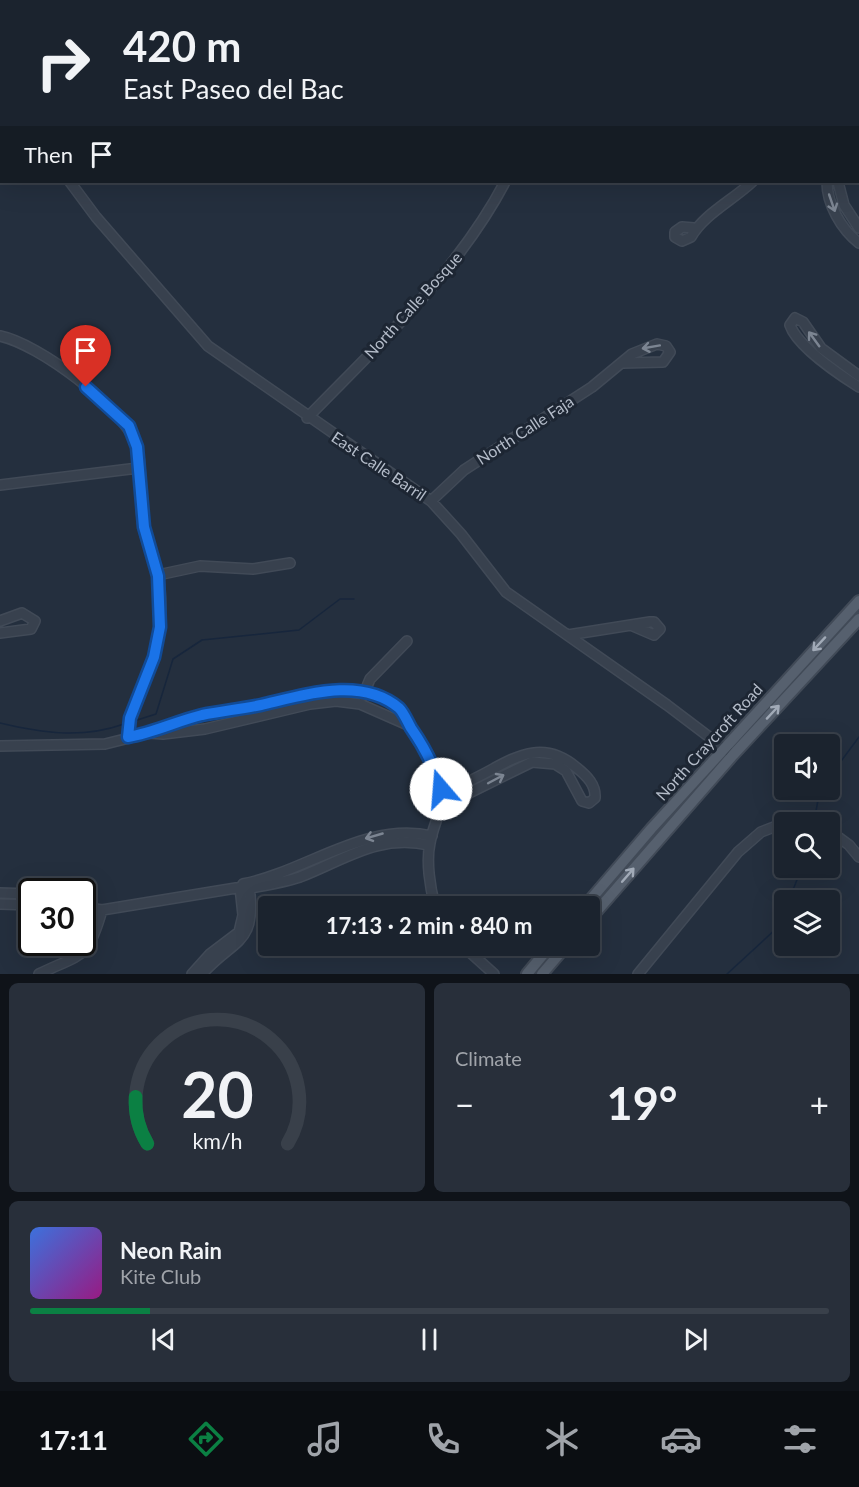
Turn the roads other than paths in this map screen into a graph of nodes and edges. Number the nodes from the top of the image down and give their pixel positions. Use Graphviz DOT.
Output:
graph roads {
  1 [pos="71,183"];
  2 [pos="504,183"];
  3 [pos="751,183"];
  4 [pos="827,183"];
  5 [pos="838,183"];
  6 [pos="851,218"];
  7 [pos="842,223"];
  8 [pos="694,228"];
  9 [pos="859,228"];
  10 [pos="859,243"];
  11 [pos="0,336"];
  12 [pos="623,363"];
  13 [pos="859,376"];
  14 [pos="859,387"];
  15 [pos="308,418"];
  16 [pos="138,468"];
  17 [pos="0,485"];
  18 [pos="431,501"];
  19 [pos="290,563"];
  20 [pos="158,576"];
  21 [pos="859,601"];
  22 [pos="859,619"];
  23 [pos="0,621"];
  24 [pos="633,626"];
  25 [pos="0,633"];
  26 [pos="568,635"];
  27 [pos="407,641"];
  28 [pos="364,692"];
  29 [pos="360,704"];
  30 [pos="410,726"];
  31 [pos="149,733"];
  32 [pos="128,737"];
  33 [pos="0,747"];
  34 [pos="724,747"];
  35 [pos="733,755"];
  36 [pos="441,789"];
  37 [pos="442,800"];
  38 [pos="774,827"];
  39 [pos="840,838"];
  40 [pos="430,841"];
  41 [pos="859,857"];
  42 [pos="243,887"];
  43 [pos="0,893"];
  44 [pos="18,894"];
  45 [pos="432,896"];
  46 [pos="594,896"];
  47 [pos="0,904"];
  48 [pos="18,904"];
  49 [pos="600,908"];
  50 [pos="96,909"];
  51 [pos="102,910"];
  52 [pos="474,956"];
  53 [pos="542,956"];
  54 [pos="558,956"];
  55 [pos="39,974"];
  56 [pos="192,974"];
  57 [pos="202,974"];
  58 [pos="494,974"];
  59 [pos="527,974"];
  60 [pos="542,974"];
  61 [pos="638,974"];
  1 -- 15 [label="street, East Calle Barril"];
  2 -- 15 [label="street, North Calle Bosque"];
  3 -- 8 [label="street"];
  4 -- 7 [label="street, one-way"];
  5 -- 6 [label="street"];
  6 -- 7 [label="street"];
  6 -- 9 [label="street"];
  7 -- 10 [label="street"];
  11 -- 16 [label="street"];
  12 -- 18 [label="street, North Calle Faja"];
  13 -- 14 [label="street, one-way"];
  15 -- 18 [label="street, East Calle Barril"];
  16 -- 17 [label="street"];
  16 -- 20 [label="street"];
  18 -- 26 [label="street, East Calle Barril"];
  19 -- 20 [label="street"];
  20 -- 32 [label="street"];
  21 -- 34 [label="main road, North Craycroft Road, one-way"];
  35 -- 22 [label="main road, North Craycroft Road, one-way"];
  23 -- 25 [label="street"];
  24 -- 26 [label="street"];
  26 -- 34 [label="street, East Calle Barril"];
  27 -- 28 [label="street"];
  28 -- 29 [label="street"];
  28 -- 30 [label="street"];
  28 -- 31 [label="street"];
  29 -- 30 [label="street"];
  29 -- 31 [label="street"];
  30 -- 36 [label="street"];
  31 -- 32 [label="street"];
  32 -- 33 [label="street"];
  34 -- 35 [label="street, East Calle Barril"];
  34 -- 46 [label="main road, North Craycroft Road"];
  49 -- 35 [label="main road, North Craycroft Road, one-way"];
  36 -- 37 [label="street"];
  37 -- 36 [label="street, one-way"];
  37 -- 40 [label="street"];
  38 -- 61 [label="street"];
  39 -- 41 [label="street"];
  40 -- 42 [label="street"];
  40 -- 45 [label="street"];
  42 -- 51 [label="street"];
  42 -- 56 [label="street"];
  42 -- 57 [label="street"];
  43 -- 44 [label="street"];
  47 -- 48 [label="street"];
  50 -- 51 [label="street"];
  51 -- 55 [label="street"];
  52 -- 58 [label="street"];
  53 -- 59 [label="main road"];
  54 -- 60 [label="main road"];
}
